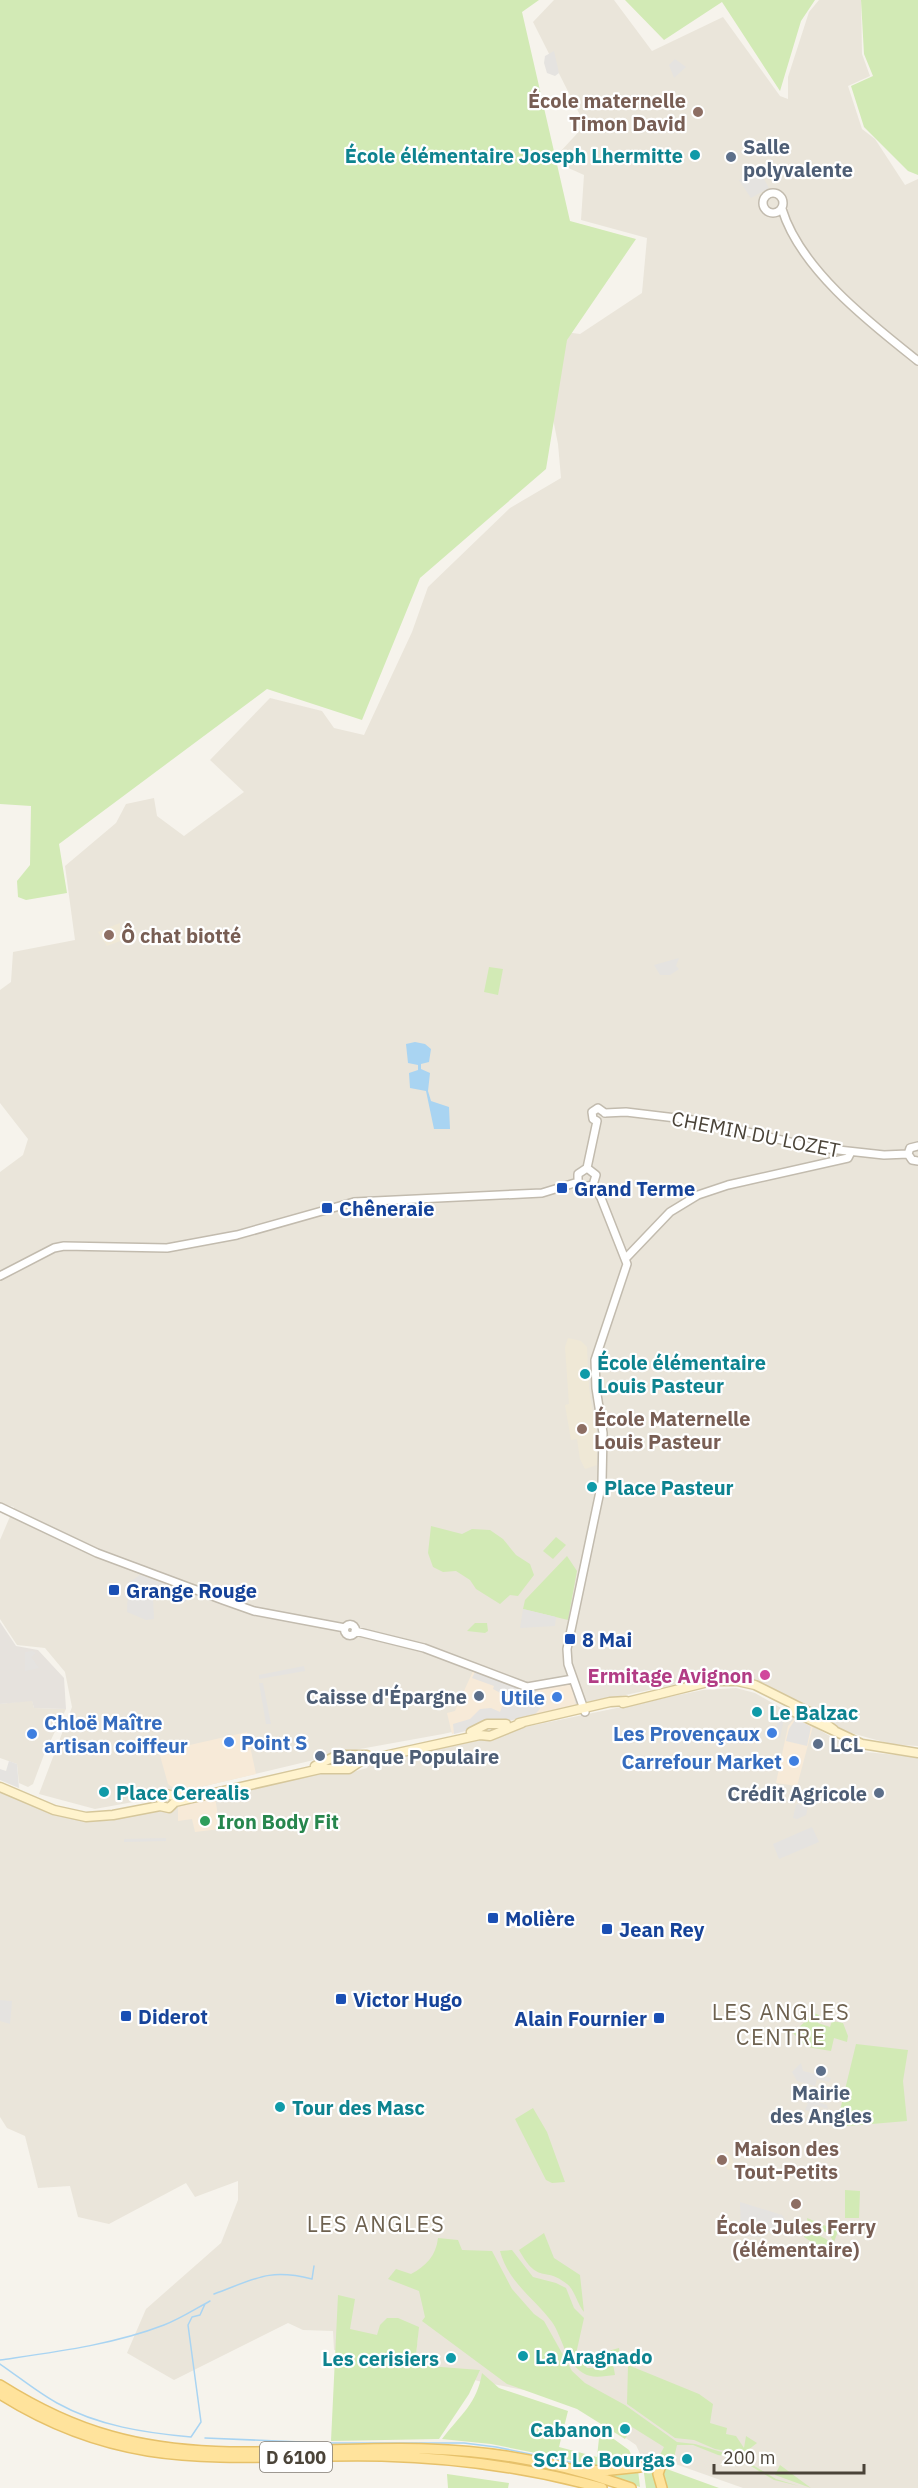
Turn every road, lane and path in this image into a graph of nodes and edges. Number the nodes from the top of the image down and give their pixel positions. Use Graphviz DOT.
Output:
graph roads {
  1 [pos="780,211"];
  2 [pos="918,361"];
  3 [pos="605,1113"];
  4 [pos="597,1121"];
  5 [pos="918,1146"];
  6 [pos="836,1151"];
  7 [pos="851,1152"];
  8 [pos="908,1154"];
  9 [pos="918,1161"];
  10 [pos="828,1162"];
  11 [pos="587,1168"];
  12 [pos="578,1182"];
  13 [pos="593,1185"];
  14 [pos="626,1258"];
  15 [pos="0,1276"];
  16 [pos="0,1507"];
  17 [pos="573,1679"];
  18 [pos="584,1710"];
  19 [pos="918,1753"];
  20 [pos="357,1760"];
  21 [pos="333,1764"];
  22 [pos="0,1785"];
  23 [pos="0,2385"];
  24 [pos="0,2394"];
  25 [pos="662,2462"];
  26 [pos="640,2467"];
  27 [pos="566,2469"];
  28 [pos="548,2474"];
  29 [pos="589,2488"];
  30 [pos="602,2488"];
  31 [pos="631,2488"];
  32 [pos="662,2488"];
  1 -- 2 [label="street"];
  3 -- 4 [label="street"];
  3 -- 4 [label="street"];
  3 -- 6 [label="street, CHEMIN DU LOZET"];
  4 -- 11 [label="street"];
  5 -- 8 [label="street"];
  6 -- 7 [label="street, CHEMIN DU LOZET"];
  6 -- 10 [label="street"];
  7 -- 8 [label="street, CHEMIN DU LOZET"];
  7 -- 10 [label="street"];
  8 -- 9 [label="street"];
  10 -- 14 [label="street"];
  11 -- 12 [label="street"];
  11 -- 13 [label="street"];
  12 -- 13 [label="street"];
  12 -- 15 [label="street"];
  13 -- 14 [label="street"];
  14 -- 17 [label="street"];
  16 -- 17 [label="street"];
  17 -- 18 [label="street"];
  18 -- 19 [label="main road"];
  18 -- 20 [label="main road"];
  20 -- 21 [label="main road"];
  20 -- 21 [label="main road"];
  21 -- 22 [label="main road"];
  23 -- 27 [label="main road, D 6100"];
  24 -- 28 [label="main road, D 6100"];
  25 -- 32 [label="main road"];
  26 -- 27 [label="main road"];
  27 -- 31 [label="main road, D 6100"];
  28 -- 29 [label="main road"];
  28 -- 30 [label="main road, D 6100"];
}
